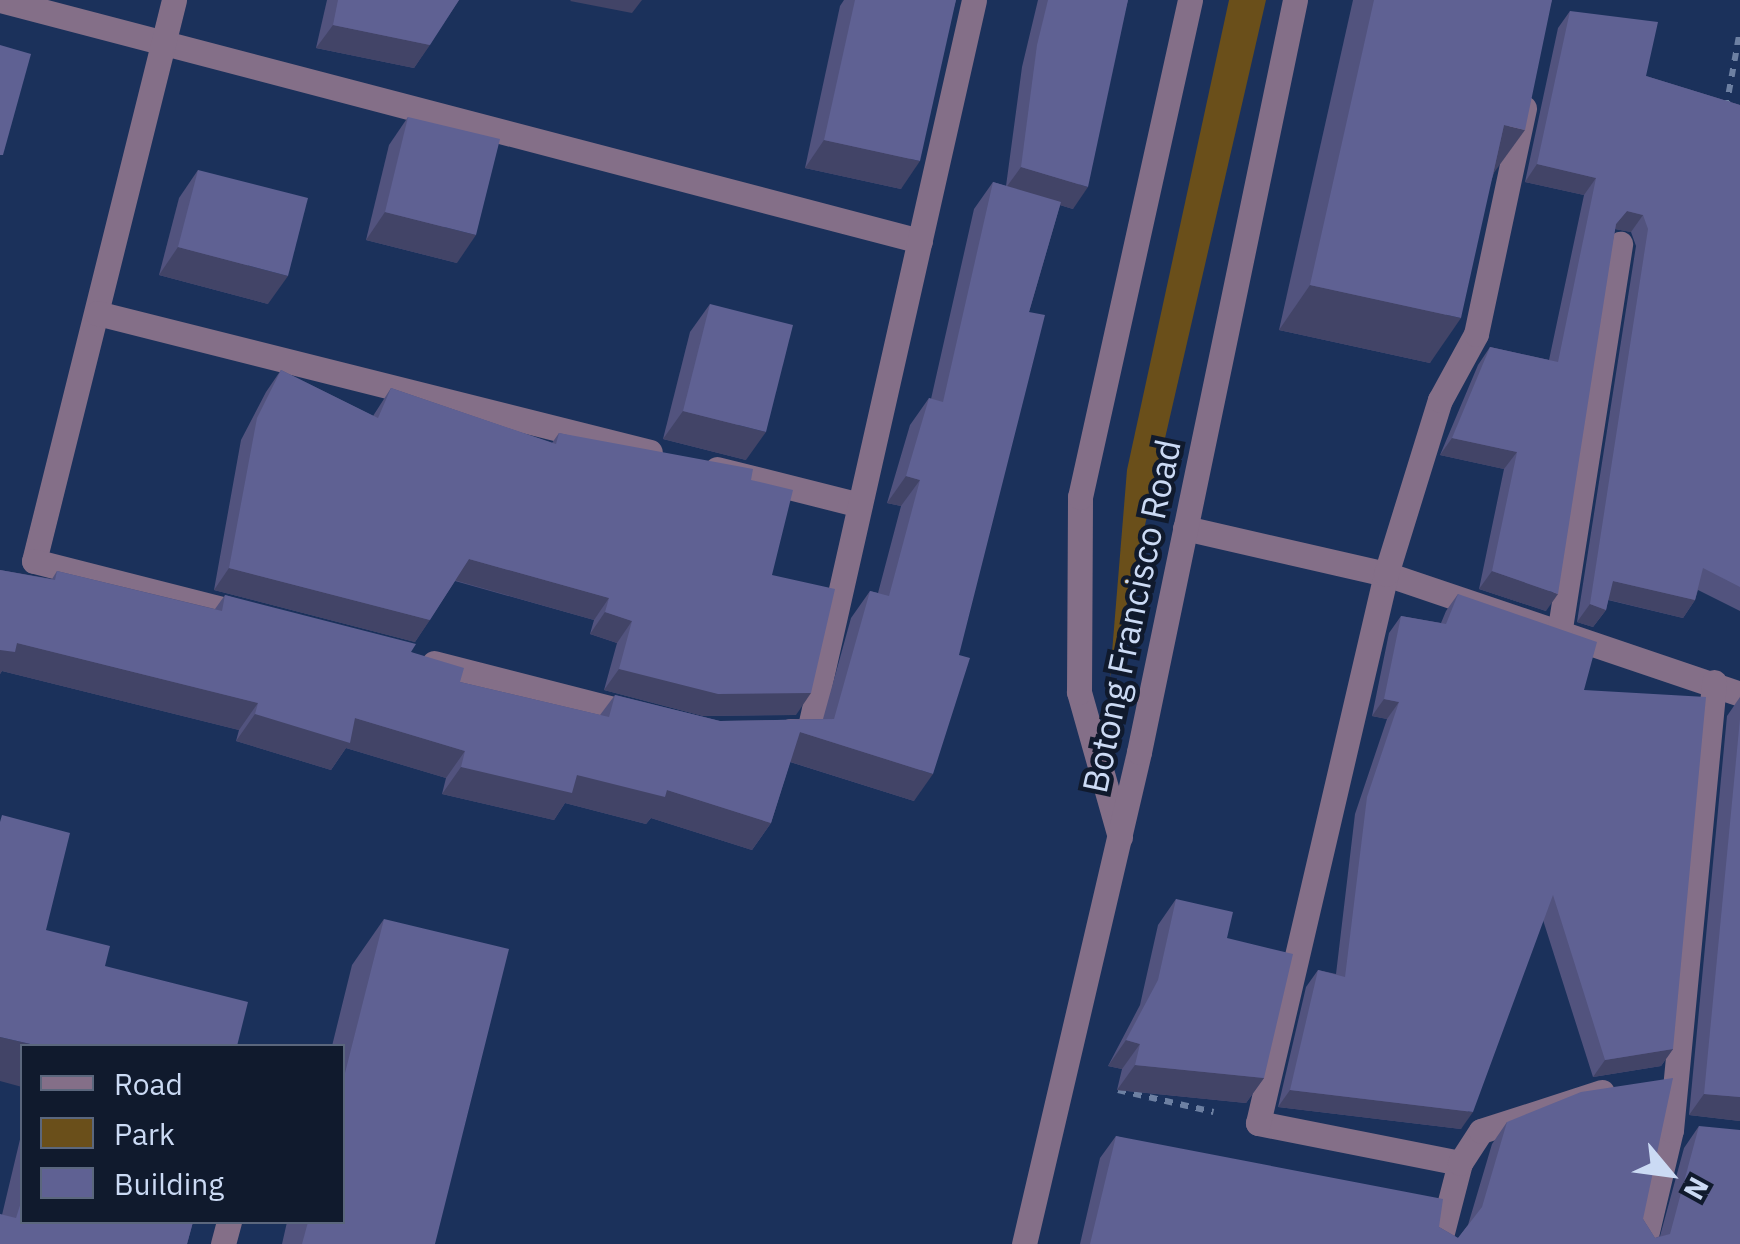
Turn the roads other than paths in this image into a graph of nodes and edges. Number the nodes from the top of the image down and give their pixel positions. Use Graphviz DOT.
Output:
graph roads {
  1 [pos="0,0"];
  2 [pos="174,0"];
  3 [pos="974,0"];
  4 [pos="1190,0"];
  5 [pos="1295,0"];
  6 [pos="163,42"];
  7 [pos="1531,74"];
  8 [pos="920,242"];
  9 [pos="1620,244"];
  10 [pos="97,312"];
  11 [pos="860,505"];
  12 [pos="1185,528"];
  13 [pos="1386,574"];
  14 [pos="282,624"];
  15 [pos="1560,628"];
  16 [pos="396,654"];
  17 [pos="1714,682"];
  18 [pos="1740,694"];
  19 [pos="663,722"];
  20 [pos="755,731"];
  21 [pos="1120,838"];
  22 [pos="1652,1084"];
  23 [pos="1671,1130"];
  24 [pos="1706,1134"];
  25 [pos="1460,1163"];
  26 [pos="1024,1244"];
  27 [pos="1439,1244"];
  28 [pos="1644,1244"];
  1 -- 6 [label="street"];
  2 -- 6 [label="street"];
  3 -- 8 [label="street"];
  4 -- 21 [label="street"];
  5 -- 12 [label="street, Botong Francisco Road"];
  6 -- 8 [label="street"];
  6 -- 10 [label="street"];
  7 -- 13 [label="street"];
  8 -- 11 [label="street"];
  9 -- 15 [label="street"];
  10 -- 11 [label="street"];
  10 -- 14 [label="street"];
  11 -- 20 [label="street"];
  12 -- 13 [label="street"];
  12 -- 21 [label="street, Botong Francisco Road"];
  13 -- 15 [label="street"];
  13 -- 25 [label="street"];
  15 -- 17 [label="street"];
  16 -- 19 [label="street"];
  17 -- 18 [label="street"];
  17 -- 22 [label="street"];
  21 -- 26 [label="street, Botong Francisco Road"];
  22 -- 23 [label="street"];
  22 -- 25 [label="street"];
  23 -- 24 [label="street"];
  23 -- 28 [label="street"];
  25 -- 27 [label="street"];
}
